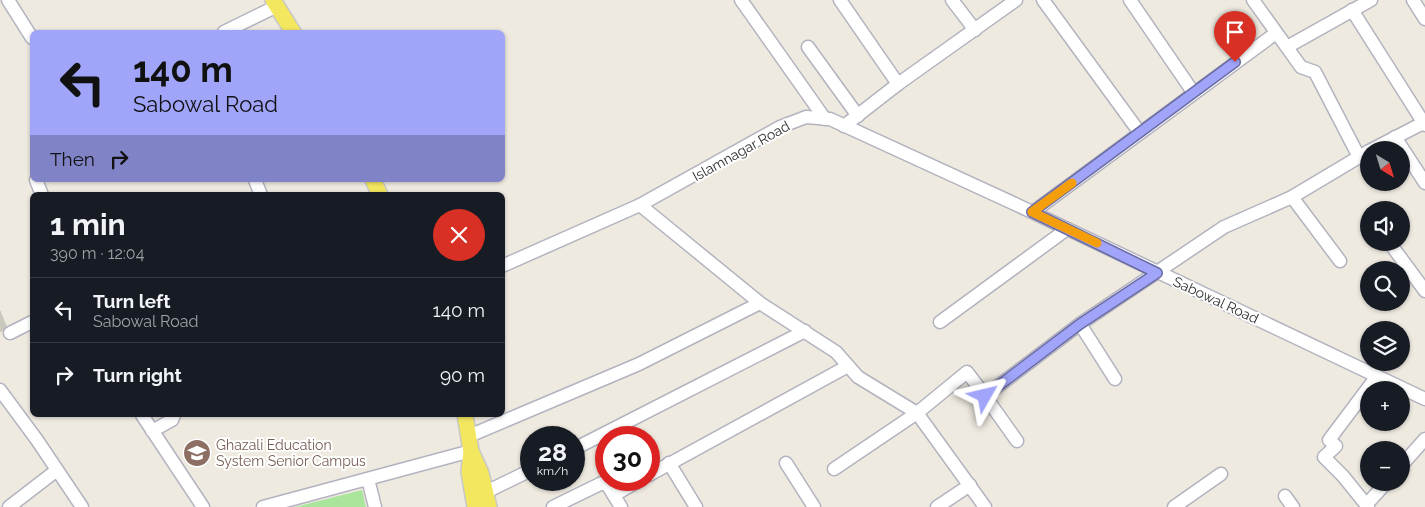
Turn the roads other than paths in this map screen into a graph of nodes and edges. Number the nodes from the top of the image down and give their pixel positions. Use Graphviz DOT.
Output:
graph roads {
  1 [pos="8,0"];
  2 [pos="741,0"];
  3 [pos="840,0"];
  4 [pos="952,0"];
  5 [pos="1016,0"];
  6 [pos="1043,0"];
  7 [pos="1130,0"];
  8 [pos="1253,0"];
  9 [pos="1371,0"];
  10 [pos="1413,0"];
  11 [pos="275,3"];
  12 [pos="1352,10"];
  13 [pos="1425,19"];
  14 [pos="228,30"];
  15 [pos="293,30"];
  16 [pos="975,30"];
  17 [pos="1276,33"];
  18 [pos="30,35"];
  19 [pos="808,47"];
  20 [pos="1287,47"];
  21 [pos="898,84"];
  22 [pos="1193,92"];
  23 [pos="858,116"];
  24 [pos="825,119"];
  25 [pos="1424,123"];
  26 [pos="844,126"];
  27 [pos="1140,132"];
  28 [pos="1395,138"];
  29 [pos="1389,141"];
  30 [pos="1360,143"];
  31 [pos="1360,157"];
  32 [pos="1425,183"];
  33 [pos="1292,197"];
  34 [pos="640,205"];
  35 [pos="1032,212"];
  36 [pos="1067,229"];
  37 [pos="1396,251"];
  38 [pos="1340,262"];
  39 [pos="505,265"];
  40 [pos="1157,273"];
  41 [pos="1425,291"];
  42 [pos="760,303"];
  43 [pos="940,322"];
  44 [pos="30,323"];
  45 [pos="1080,324"];
  46 [pos="805,331"];
  47 [pos="10,332"];
  48 [pos="848,366"];
  49 [pos="1378,376"];
  50 [pos="1115,379"];
  51 [pos="0,390"];
  52 [pos="985,396"];
  53 [pos="1425,398"];
  54 [pos="917,413"];
  55 [pos="143,417"];
  56 [pos="173,417"];
  57 [pos="465,417"];
  58 [pos="152,431"];
  59 [pos="469,436"];
  60 [pos="1425,439"];
  61 [pos="1017,441"];
  62 [pos="585,443"];
  63 [pos="471,451"];
  64 [pos="1410,456"];
  65 [pos="669,463"];
  66 [pos="786,464"];
  67 [pos="660,468"];
  68 [pos="834,469"];
  69 [pos="57,470"];
  70 [pos="1221,474"];
  71 [pos="520,478"];
  72 [pos="368,479"];
  73 [pos="970,485"];
  74 [pos="621,491"];
  75 [pos="1380,491"];
  76 [pos="614,495"];
  77 [pos="1284,496"];
  78 [pos="487,500"];
  79 [pos="1178,506"];
  80 [pos="1367,506"];
  81 [pos="8,507"];
  82 [pos="82,507"];
  83 [pos="203,507"];
  84 [pos="264,507"];
  85 [pos="375,507"];
  86 [pos="475,507"];
  87 [pos="553,507"];
  88 [pos="621,507"];
  89 [pos="696,507"];
  90 [pos="814,507"];
  91 [pos="937,507"];
  92 [pos="985,507"];
  93 [pos="1292,507"];
  1 -- 18 [label="street"];
  2 -- 24 [label="street"];
  3 -- 21 [label="street"];
  4 -- 16 [label="street"];
  5 -- 16 [label="street"];
  6 -- 27 [label="street"];
  7 -- 22 [label="street"];
  8 -- 17 [label="street"];
  9 -- 12 [label="street"];
  10 -- 13 [label="street"];
  11 -- 14 [label="street"];
  11 -- 15 [label="main road"];
  12 -- 20 [label="street"];
  12 -- 25 [label="street"];
  16 -- 21 [label="street"];
  17 -- 20 [label="street"];
  17 -- 22 [label="street"];
  19 -- 23 [label="street"];
  20 -- 30 [label="street"];
  21 -- 23 [label="street"];
  22 -- 27 [label="street"];
  23 -- 26 [label="street"];
  24 -- 26 [label="street, Islamnagar Road"];
  24 -- 34 [label="street, Islamnagar Road"];
  25 -- 28 [label="street"];
  26 -- 35 [label="street, Sabowal Road"];
  27 -- 35 [label="street"];
  28 -- 29 [label="street"];
  28 -- 32 [label="street"];
  31 -- 33 [label="street"];
  33 -- 38 [label="street"];
  33 -- 40 [label="street"];
  34 -- 39 [label="street, Islamnagar Road"];
  34 -- 42 [label="street"];
  35 -- 36 [label="street, Sabowal Road"];
  36 -- 40 [label="street, Sabowal Road"];
  36 -- 43 [label="street"];
  37 -- 41 [label="street"];
  40 -- 45 [label="street"];
  40 -- 49 [label="street, Sabowal Road"];
  42 -- 46 [label="street"];
  42 -- 59 [label="street"];
  44 -- 47 [label="street"];
  45 -- 50 [label="street"];
  45 -- 52 [label="street"];
  46 -- 48 [label="street"];
  46 -- 62 [label="street"];
  48 -- 54 [label="street"];
  48 -- 65 [label="street"];
  49 -- 53 [label="street, Sabowal Road"];
  49 -- 80 [label="street"];
  51 -- 69 [label="street"];
  52 -- 54 [label="street"];
  52 -- 61 [label="street"];
  54 -- 68 [label="street"];
  54 -- 73 [label="street"];
  55 -- 58 [label="street"];
  56 -- 58 [label="street"];
  57 -- 59 [label="main road"];
  58 -- 83 [label="street"];
  59 -- 63 [label="main road"];
  60 -- 64 [label="street"];
  63 -- 72 [label="street"];
  63 -- 78 [label="main road"];
  63 -- 86 [label="main road"];
  65 -- 67 [label="street"];
  65 -- 89 [label="street"];
  66 -- 90 [label="street"];
  69 -- 81 [label="street"];
  69 -- 82 [label="street"];
  70 -- 79 [label="street"];
  71 -- 78 [label="street"];
  72 -- 84 [label="street"];
  72 -- 85 [label="street"];
  73 -- 91 [label="street"];
  73 -- 92 [label="street"];
  74 -- 76 [label="street"];
  75 -- 80 [label="street"];
  76 -- 87 [label="street"];
  76 -- 88 [label="street"];
  77 -- 93 [label="street"];
}
